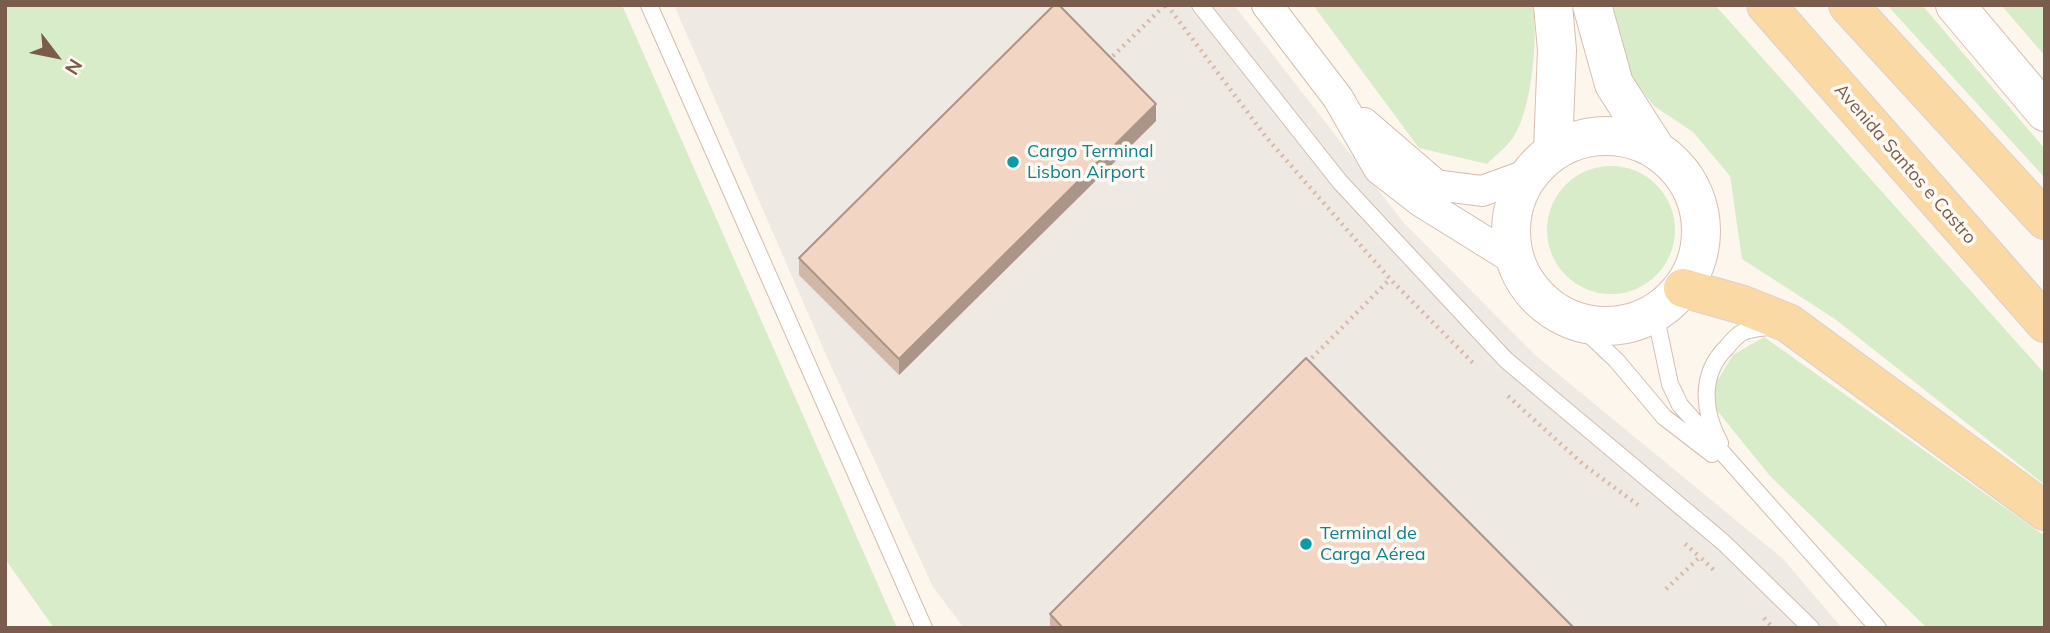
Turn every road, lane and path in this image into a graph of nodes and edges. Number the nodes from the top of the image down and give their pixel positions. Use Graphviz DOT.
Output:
graph roads {
  1 [pos="649,5"];
  2 [pos="1165,5"];
  3 [pos="1200,5"];
  4 [pos="1267,5"];
  5 [pos="1766,5"];
  6 [pos="1848,5"];
  7 [pos="1955,5"];
  8 [pos="1592,8"];
  9 [pos="1553,13"];
  10 [pos="1102,66"];
  11 [pos="1338,99"];
  12 [pos="2045,112"];
  13 [pos="1655,148"];
  14 [pos="1541,162"];
  15 [pos="2045,220"];
  16 [pos="1515,260"];
  17 [pos="1390,279"];
  18 [pos="1684,288"];
  19 [pos="1655,313"];
  20 [pos="1576,322"];
  21 [pos="1788,323"];
  22 [pos="2045,323"];
  23 [pos="1298,372"];
  24 [pos="1737,472"];
  25 [pos="2045,511"];
  26 [pos="1720,576"];
  27 [pos="1666,589"];
  28 [pos="1756,611"];
  29 [pos="924,628"];
  30 [pos="1773,628"];
  31 [pos="1811,628"];
  32 [pos="1878,628"];
  1 -- 29 [label="lane"];
  2 -- 10 [label="path"];
  3 -- 31 [label="lane"];
  4 -- 11 [label="street"];
  5 -- 22 [label="main road, Avenida Santos e Castro"];
  6 -- 15 [label="main road"];
  7 -- 12 [label="street"];
  8 -- 13 [label="street"];
  9 -- 14 [label="street"];
  11 -- 14 [label="street"];
  11 -- 16 [label="street"];
  13 -- 14 [label="street"];
  13 -- 18 [label="street"];
  14 -- 16 [label="street"];
  16 -- 20 [label="street"];
  17 -- 23 [label="path"];
  18 -- 19 [label="street"];
  18 -- 21 [label="main road"];
  19 -- 20 [label="street"];
  19 -- 24 [label="lane"];
  20 -- 24 [label="lane"];
  21 -- 24 [label="lane"];
  21 -- 25 [label="main road"];
  24 -- 32 [label="lane"];
  26 -- 27 [label="path"];
  28 -- 30 [label="path"];
}
